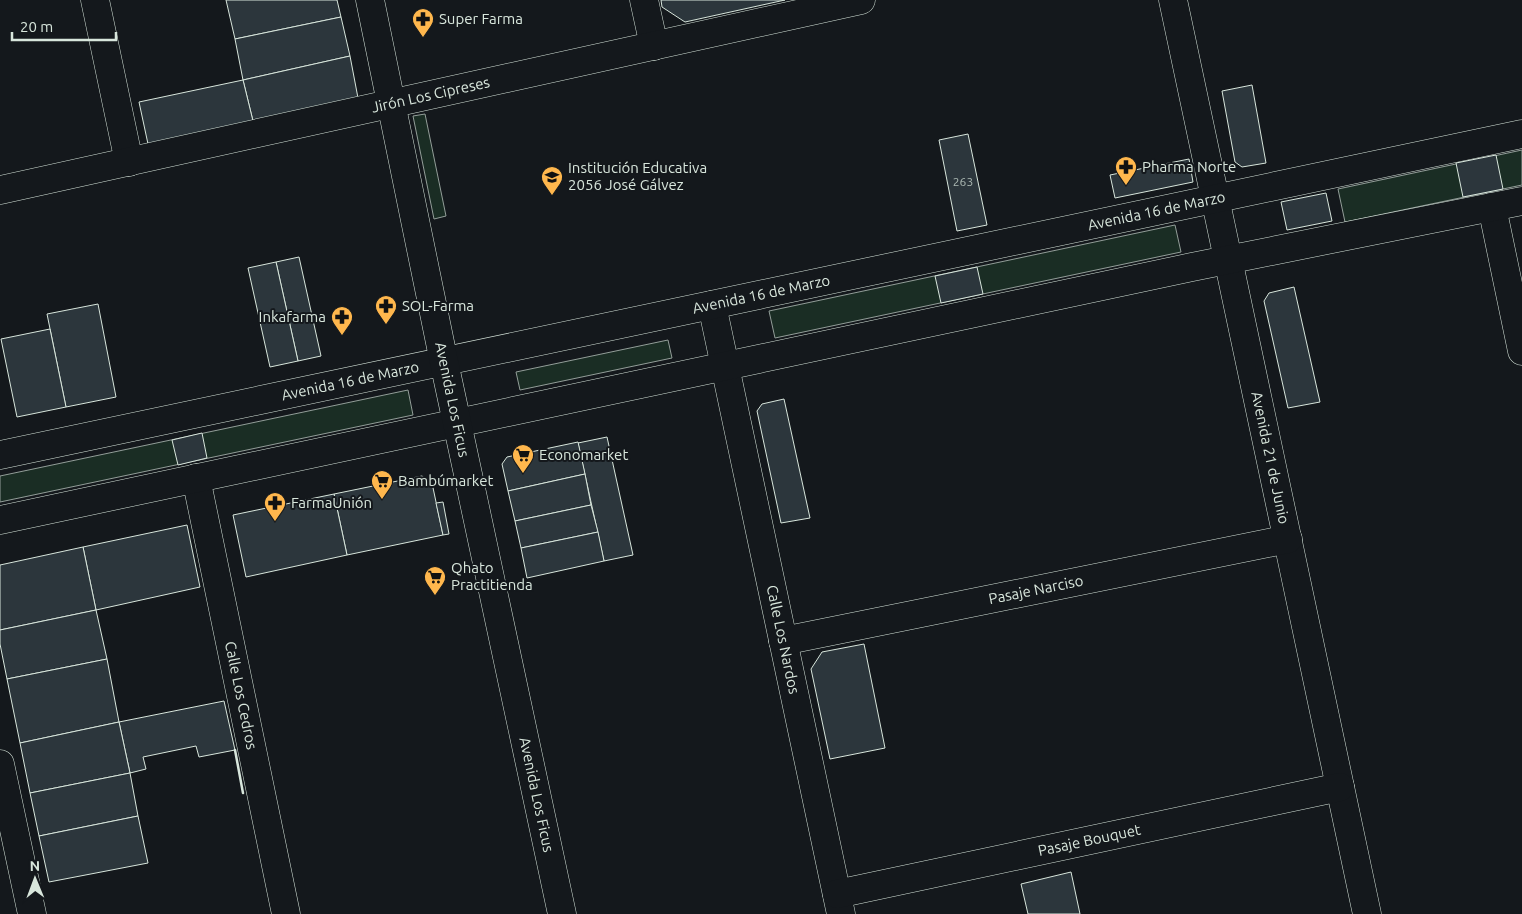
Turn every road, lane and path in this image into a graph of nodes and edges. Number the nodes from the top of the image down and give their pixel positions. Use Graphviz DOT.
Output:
graph roads {
  1 [pos="95,0"];
  2 [pos="370,0"];
  3 [pos="644,0"];
  4 [pos="861,0"];
  5 [pos="1172,0"];
  6 [pos="654,46"];
  7 [pos="391,104"];
  8 [pos="1522,134"];
  9 [pos="129,162"];
  10 [pos="0,190"];
  11 [pos="1216,199"];
  12 [pos="1522,200"];
  13 [pos="1492,207"];
  14 [pos="1228,259"];
  15 [pos="712,305"];
  16 [pos="1522,350"];
  17 [pos="444,362"];
  18 [pos="724,366"];
  19 [pos="457,423"];
  20 [pos="0,455"];
  21 [pos="196,478"];
  22 [pos="0,520"];
  23 [pos="1288,539"];
  24 [pos="783,641"];
  25 [pos="0,764"];
  26 [pos="1340,787"];
  27 [pos="839,904"];
  28 [pos="32,914"];
  29 [pos="286,914"];
  30 [pos="562,914"];
  31 [pos="1367,914"];
  1 -- 9 [label="street"];
  2 -- 7 [label="street, Avenida Los Ficus"];
  3 -- 6 [label="street"];
  4 -- 6 [label="street, Jirón Los Cipreses"];
  5 -- 11 [label="street, Avenida 21 de Junio"];
  6 -- 7 [label="street, Jirón Los Cipreses"];
  7 -- 9 [label="street, Jirón Los Cipreses"];
  7 -- 17 [label="street, Avenida Los Ficus"];
  8 -- 11 [label="street, Avenida 16 de Marzo"];
  9 -- 10 [label="street, Jirón Los Cipreses"];
  11 -- 14 [label="street, Avenida 21 de Junio"];
  11 -- 15 [label="street, Avenida 16 de Marzo"];
  12 -- 13 [label="street"];
  13 -- 14 [label="street"];
  13 -- 16 [label="street"];
  14 -- 18 [label="street"];
  14 -- 23 [label="street, Avenida 21 de Junio"];
  15 -- 17 [label="street, Avenida 16 de Marzo"];
  15 -- 18 [label="street, Calle Los Nardos"];
  17 -- 19 [label="street, Avenida Los Ficus"];
  17 -- 20 [label="street, Avenida 16 de Marzo"];
  18 -- 19 [label="street"];
  18 -- 24 [label="street, Calle Los Nardos"];
  19 -- 21 [label="street"];
  19 -- 30 [label="street, Avenida Los Ficus"];
  21 -- 22 [label="street"];
  21 -- 29 [label="street, Calle Los Cedros"];
  23 -- 24 [label="street, Pasaje Narciso"];
  23 -- 26 [label="street, Avenida 21 de Junio"];
  24 -- 27 [label="street, Calle Los Nardos"];
  25 -- 28 [label="street"];
  26 -- 27 [label="street, Pasaje Bouquet"];
  26 -- 31 [label="street, Avenida 21 de Junio"];
}
